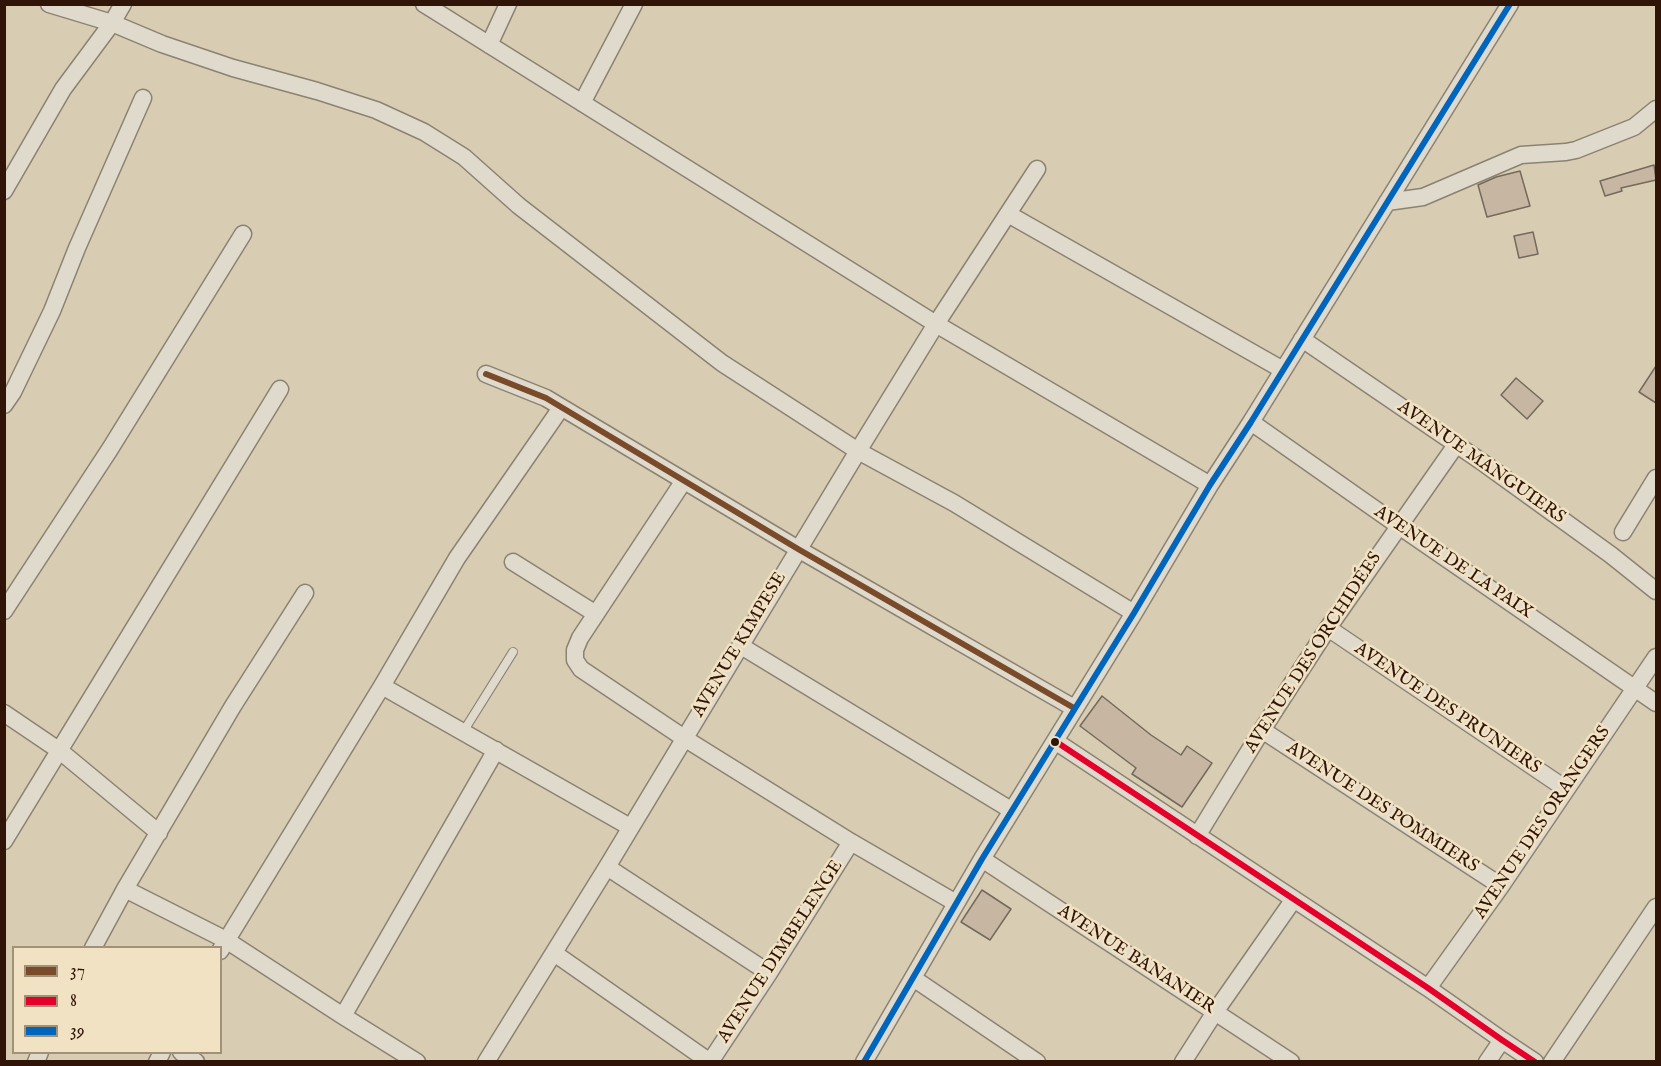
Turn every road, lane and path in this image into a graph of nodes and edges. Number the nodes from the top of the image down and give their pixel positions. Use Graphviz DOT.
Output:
graph roads {
  1 [pos="49,4"];
  2 [pos="123,4"];
  3 [pos="423,4"];
  4 [pos="508,4"];
  5 [pos="634,4"];
  6 [pos="1509,4"];
  7 [pos="112,23"];
  8 [pos="489,45"];
  9 [pos="142,98"];
  10 [pos="582,103"];
  11 [pos="1656,108"];
  12 [pos="1037,169"];
  13 [pos="4,191"];
  14 [pos="1387,202"];
  15 [pos="1008,214"];
  16 [pos="243,234"];
  17 [pos="936,324"];
  18 [pos="1302,339"];
  19 [pos="1283,370"];
  20 [pos="486,374"];
  21 [pos="280,389"];
  22 [pos="4,405"];
  23 [pos="561,408"];
  24 [pos="1251,422"];
  25 [pos="1456,445"];
  26 [pos="858,451"];
  27 [pos="683,482"];
  28 [pos="1210,485"];
  29 [pos="1654,487"];
  30 [pos="1399,526"];
  31 [pos="1623,532"];
  32 [pos="798,549"];
  33 [pos="513,562"];
  34 [pos="1656,591"];
  35 [pos="305,593"];
  36 [pos="4,611"];
  37 [pos="1134,613"];
  38 [pos="596,614"];
  39 [pos="1328,628"];
  40 [pos="741,646"];
  41 [pos="513,652"];
  42 [pos="1656,657"];
  43 [pos="382,686"];
  44 [pos="1636,688"];
  45 [pos="1656,703"];
  46 [pos="1074,708"];
  47 [pos="4,713"];
  48 [pos="1262,730"];
  49 [pos="464,732"];
  50 [pos="684,738"];
  51 [pos="1055,741"];
  52 [pos="496,750"];
  53 [pos="60,751"];
  54 [pos="1566,789"];
  55 [pos="1011,810"];
  56 [pos="630,827"];
  57 [pos="159,833"];
  58 [pos="1197,836"];
  59 [pos="4,841"];
  60 [pos="851,842"];
  61 [pos="982,859"];
  62 [pos="607,867"];
  63 [pos="1501,886"];
  64 [pos="125,889"];
  65 [pos="1294,899"];
  66 [pos="956,903"];
  67 [pos="1656,907"];
  68 [pos="223,945"];
  69 [pos="94,946"];
  70 [pos="554,953"];
  71 [pos="769,973"];
  72 [pos="913,978"];
  73 [pos="1428,988"];
  74 [pos="1215,1012"];
  75 [pos="343,1016"];
  76 [pos="1502,1040"];
  77 [pos="183,1054"];
  78 [pos="196,1062"];
  79 [pos="417,1062"];
  80 [pos="486,1062"];
  81 [pos="710,1062"];
  82 [pos="864,1062"];
  83 [pos="1038,1062"];
  84 [pos="1183,1062"];
  85 [pos="1291,1062"];
  86 [pos="1487,1062"];
  87 [pos="1535,1062"];
  88 [pos="1552,1062"];
  1 -- 7 [label="street"];
  2 -- 7 [label="street"];
  3 -- 8 [label="street"];
  4 -- 8 [label="street"];
  5 -- 10 [label="street"];
  6 -- 14 [label="street"];
  7 -- 13 [label="street"];
  7 -- 26 [label="street"];
  8 -- 10 [label="street"];
  9 -- 22 [label="street"];
  10 -- 17 [label="street"];
  11 -- 14 [label="street"];
  12 -- 15 [label="street, AVENUE KIMPESE"];
  14 -- 18 [label="street"];
  15 -- 17 [label="street, AVENUE KIMPESE"];
  15 -- 19 [label="street"];
  16 -- 36 [label="street"];
  17 -- 26 [label="street, AVENUE KIMPESE"];
  17 -- 28 [label="street"];
  18 -- 19 [label="street"];
  18 -- 25 [label="street, AVENUE MANGUIERS"];
  19 -- 24 [label="street"];
  20 -- 23 [label="street"];
  21 -- 53 [label="street"];
  23 -- 27 [label="street"];
  23 -- 43 [label="street"];
  24 -- 28 [label="street"];
  24 -- 30 [label="street, AVENUE DE LA PAIX"];
  25 -- 30 [label="street, AVENUE DES ORCHIDÉES"];
  25 -- 34 [label="street, AVENUE MANGUIERS"];
  26 -- 32 [label="street, AVENUE KIMPESE"];
  26 -- 37 [label="street"];
  27 -- 32 [label="street"];
  27 -- 38 [label="street"];
  28 -- 37 [label="street"];
  29 -- 31 [label="street"];
  30 -- 39 [label="street, AVENUE DES ORCHIDÉES"];
  30 -- 44 [label="street, AVENUE DE LA PAIX"];
  32 -- 40 [label="street, AVENUE KIMPESE"];
  32 -- 46 [label="street"];
  33 -- 38 [label="street"];
  35 -- 57 [label="street"];
  37 -- 46 [label="street"];
  38 -- 50 [label="street"];
  39 -- 48 [label="street, AVENUE DES ORCHIDÉES"];
  39 -- 54 [label="street, AVENUE DES PRUNIERS"];
  40 -- 50 [label="street, AVENUE KIMPESE"];
  40 -- 55 [label="street"];
  41 -- 49 [label="lane"];
  42 -- 44 [label="street, AVENUE DES ORANGERS"];
  43 -- 49 [label="street"];
  43 -- 68 [label="street"];
  44 -- 45 [label="street, AVENUE DE LA PAIX"];
  44 -- 54 [label="street, AVENUE DES ORANGERS"];
  46 -- 51 [label="street"];
  47 -- 53 [label="street"];
  48 -- 58 [label="street, AVENUE DES ORCHIDÉES"];
  48 -- 63 [label="street, AVENUE DES POMMIERS"];
  49 -- 52 [label="street"];
  50 -- 56 [label="street, AVENUE KIMPESE"];
  50 -- 60 [label="street"];
  51 -- 55 [label="street"];
  51 -- 58 [label="street"];
  52 -- 56 [label="street"];
  52 -- 75 [label="street"];
  53 -- 57 [label="street"];
  53 -- 59 [label="street"];
  54 -- 63 [label="street, AVENUE DES ORANGERS"];
  55 -- 61 [label="street"];
  56 -- 62 [label="street, AVENUE KIMPESE"];
  57 -- 64 [label="street"];
  58 -- 65 [label="street"];
  60 -- 66 [label="street"];
  60 -- 71 [label="street, AVENUE DIMBELENGE"];
  61 -- 66 [label="street"];
  61 -- 74 [label="street, AVENUE BANANIER"];
  62 -- 70 [label="street, AVENUE KIMPESE"];
  62 -- 71 [label="street"];
  63 -- 73 [label="street, AVENUE DES ORANGERS"];
  64 -- 68 [label="street"];
  64 -- 69 [label="street"];
  65 -- 73 [label="street"];
  65 -- 74 [label="street"];
  66 -- 72 [label="street"];
  67 -- 88 [label="street"];
  68 -- 75 [label="street"];
  70 -- 80 [label="street, AVENUE KIMPESE"];
  70 -- 81 [label="street"];
  71 -- 81 [label="street, AVENUE DIMBELENGE"];
  72 -- 82 [label="street"];
  72 -- 83 [label="street"];
  73 -- 76 [label="street"];
  74 -- 84 [label="street"];
  74 -- 85 [label="street, AVENUE BANANIER"];
  75 -- 79 [label="street"];
  76 -- 86 [label="street"];
  76 -- 87 [label="street"];
  77 -- 78 [label="street"];
}
